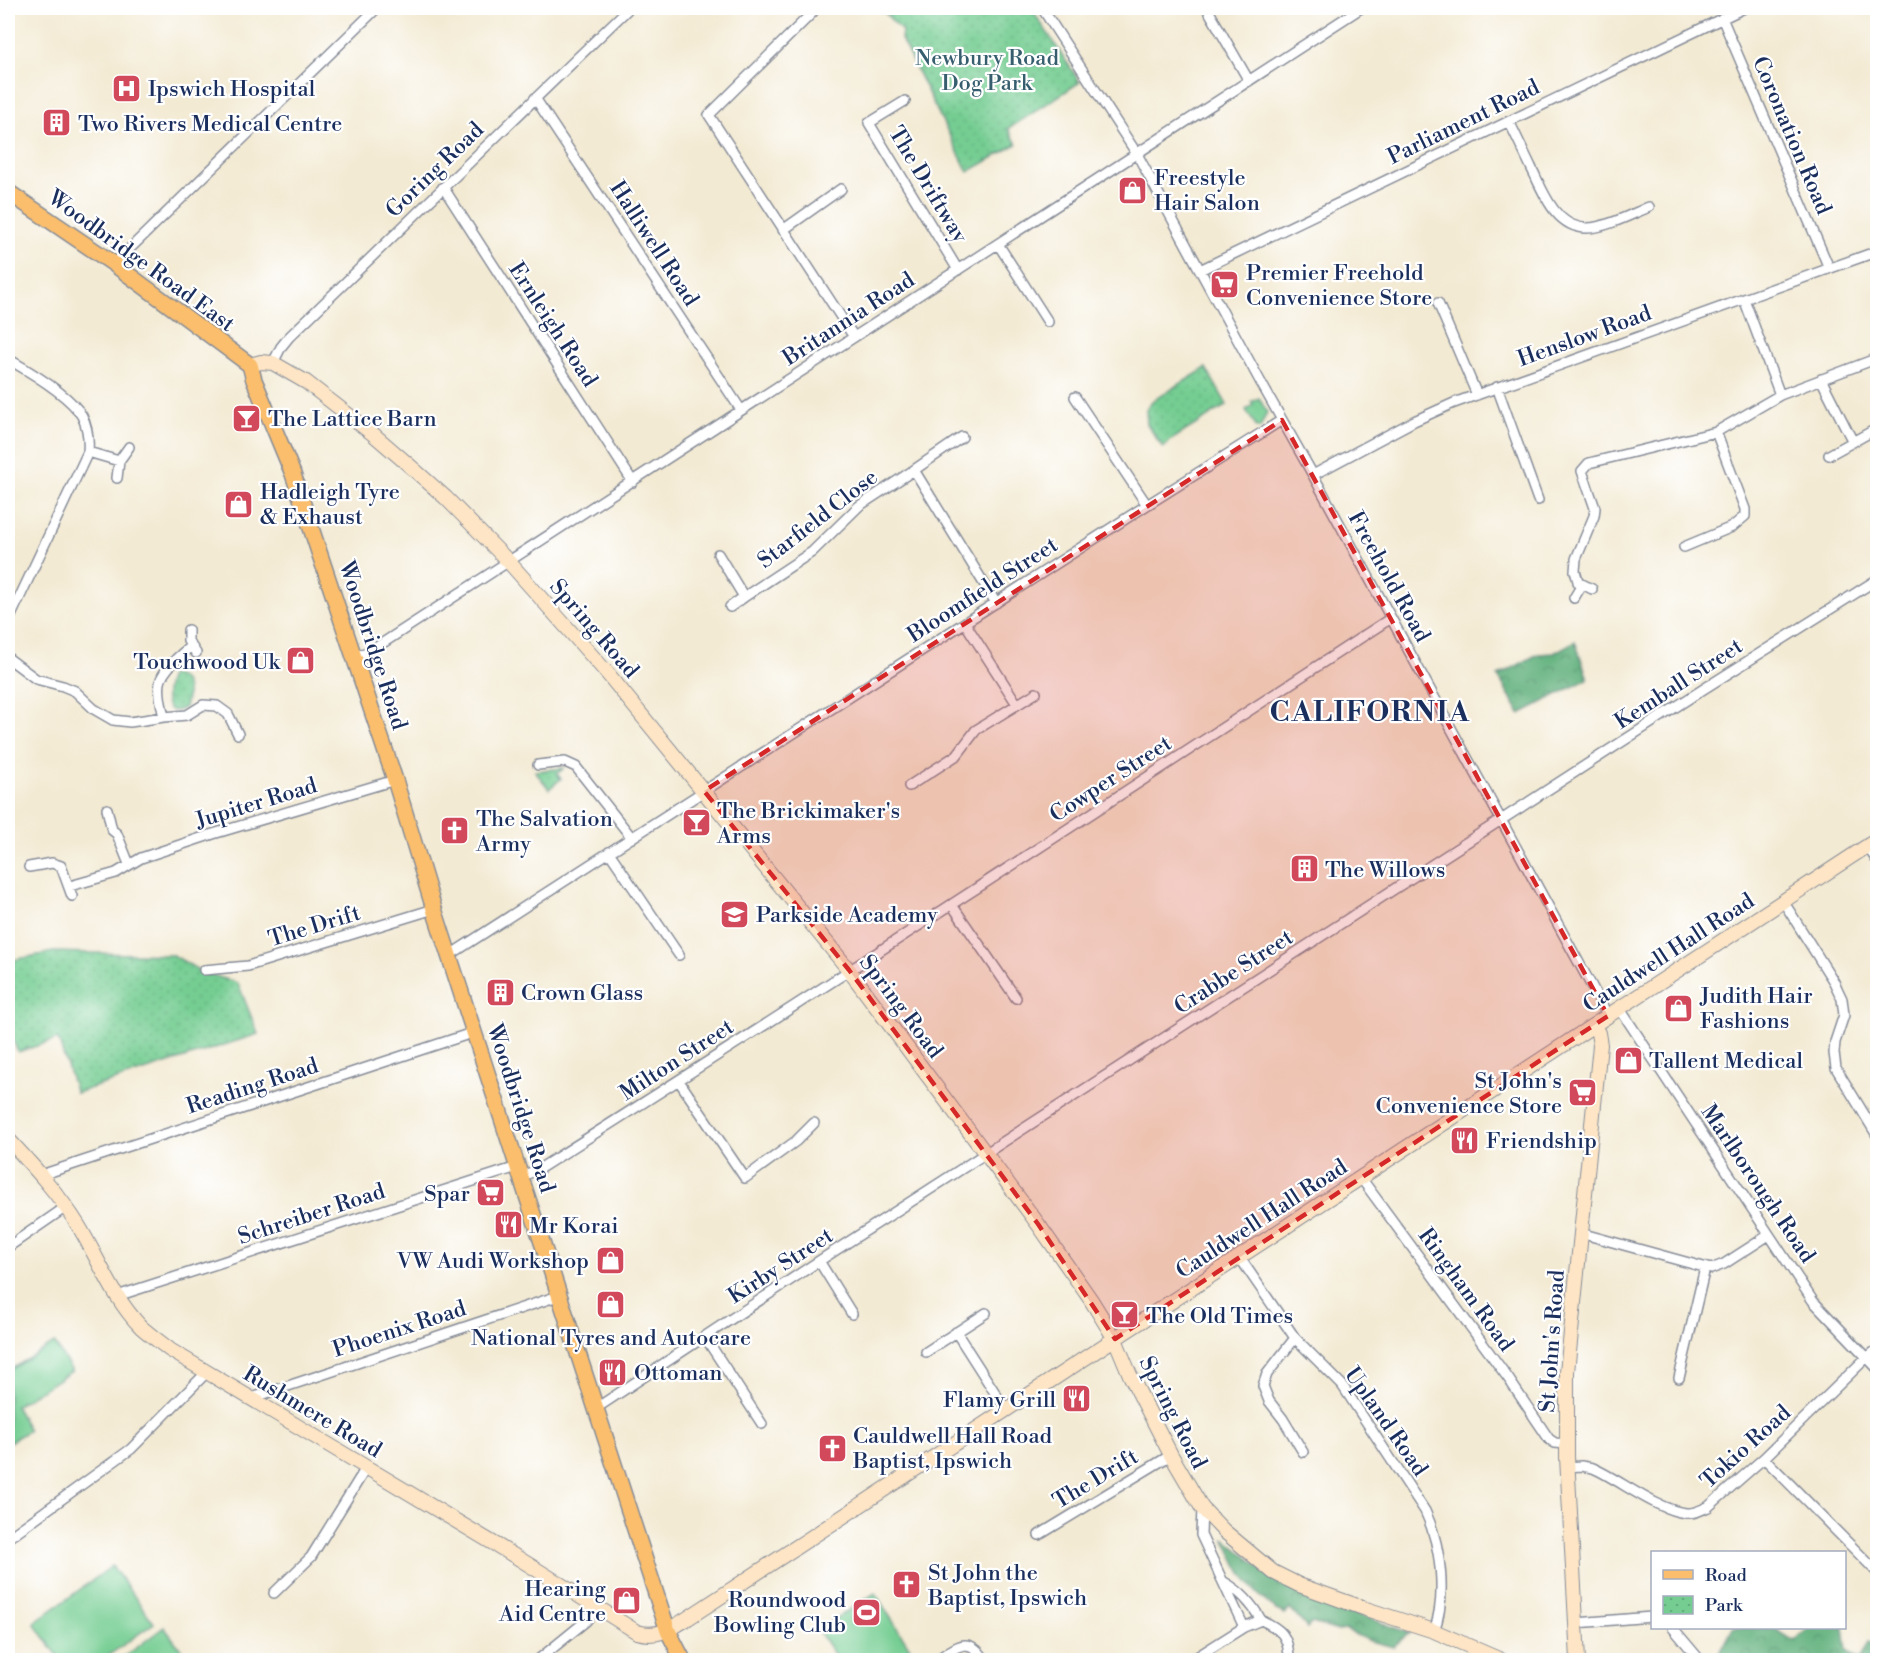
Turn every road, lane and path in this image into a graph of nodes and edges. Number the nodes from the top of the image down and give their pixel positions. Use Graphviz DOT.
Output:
graph roads {
  1 [pos="377,8"];
  2 [pos="629,8"];
  3 [pos="1042,8"];
  4 [pos="1207,8"];
  5 [pos="1361,8"];
  6 [pos="1744,8"];
  7 [pos="813,12"];
  8 [pos="1722,18"];
  9 [pos="1250,81"];
  10 [pos="535,98"];
  11 [pos="905,101"];
  12 [pos="1509,121"];
  13 [pos="1137,154"];
  14 [pos="443,187"];
  15 [pos="841,189"];
  16 [pos="8,192"];
  17 [pos="1649,207"];
  18 [pos="783,230"];
  19 [pos="998,244"];
  20 [pos="1878,251"];
  21 [pos="114,264"];
  22 [pos="1828,268"];
  23 [pos="958,270"];
  24 [pos="1200,270"];
  25 [pos="1744,299"];
  26 [pos="1437,303"];
  27 [pos="1048,322"];
  28 [pos="854,338"];
  29 [pos="1878,358"];
  30 [pos="8,359"];
  31 [pos="273,363"];
  32 [pos="250,365"];
  33 [pos="1821,379"];
  34 [pos="1497,387"];
  35 [pos="1477,394"];
  36 [pos="1780,395"];
  37 [pos="1075,397"];
  38 [pos="741,410"];
  39 [pos="1282,420"];
  40 [pos="1878,428"];
  41 [pos="1716,432"];
  42 [pos="962,437"];
  43 [pos="1853,442"];
  44 [pos="129,447"];
  45 [pos="88,452"];
  46 [pos="1829,455"];
  47 [pos="119,461"];
  48 [pos="914,470"];
  49 [pos="1313,475"];
  50 [pos="117,478"];
  51 [pos="633,482"];
  52 [pos="1538,500"];
  53 [pos="1147,505"];
  54 [pos="1684,547"];
  55 [pos="718,554"];
  56 [pos="508,561"];
  57 [pos="1878,579"];
  58 [pos="1578,582"];
  59 [pos="1592,589"];
  60 [pos="744,597"];
  61 [pos="1574,598"];
  62 [pos="996,603"];
  63 [pos="730,607"];
  64 [pos="1391,618"];
  65 [pos="8,622"];
  66 [pos="965,623"];
  67 [pos="188,630"];
  68 [pos="354,657"];
  69 [pos="8,658"];
  70 [pos="1035,693"];
  71 [pos="1017,705"];
  72 [pos="164,717"];
  73 [pos="238,734"];
  74 [pos="538,765"];
  75 [pos="395,780"];
  76 [pos="909,786"];
  77 [pos="704,791"];
  78 [pos="106,809"];
  79 [pos="1500,821"];
  80 [pos="632,838"];
  81 [pos="1872,843"];
  82 [pos="609,852"];
  83 [pos="1878,862"];
  84 [pos="129,864"];
  85 [pos="29,867"];
  86 [pos="1784,901"];
  87 [pos="952,905"];
  88 [pos="434,909"];
  89 [pos="450,955"];
  90 [pos="679,955"];
  91 [pos="204,970"];
  92 [pos="849,970"];
  93 [pos="1016,998"];
  94 [pos="1614,1012"];
  95 [pos="1594,1026"];
  96 [pos="474,1032"];
  97 [pos="679,1081"];
  98 [pos="814,1124"];
  99 [pos="1878,1137"];
  100 [pos="8,1139"];
  101 [pos="986,1154"];
  102 [pos="519,1172"];
  103 [pos="42,1175"];
  104 [pos="1361,1178"];
  105 [pos="66,1207"];
  106 [pos="1580,1233"];
  107 [pos="1769,1234"];
  108 [pos="8,1247"];
  109 [pos="1240,1258"];
  110 [pos="819,1262"];
  111 [pos="1705,1268"];
  112 [pos="117,1296"];
  113 [pos="558,1296"];
  114 [pos="986,1313"];
  115 [pos="852,1314"];
  116 [pos="956,1332"];
  117 [pos="705,1337"];
  118 [pos="1295,1338"];
  119 [pos="1115,1339"];
  120 [pos="1878,1349"];
  121 [pos="926,1352"];
  122 [pos="1866,1358"];
  123 [pos="1878,1369"];
  124 [pos="207,1372"];
  125 [pos="1679,1378"];
  126 [pos="252,1398"];
  127 [pos="595,1409"];
  128 [pos="1006,1410"];
  129 [pos="762,1424"];
  130 [pos="1566,1444"];
  131 [pos="1303,1452"];
  132 [pos="1171,1455"];
  133 [pos="1764,1458"];
  134 [pos="1567,1467"];
  135 [pos="366,1468"];
  136 [pos="1202,1508"];
  137 [pos="1039,1535"];
  138 [pos="8,1538"];
  139 [pos="1878,1573"];
  140 [pos="1224,1582"];
  141 [pos="274,1593"];
  142 [pos="597,1607"];
  143 [pos="1651,1617"];
  144 [pos="1260,1620"];
  145 [pos="1576,1623"];
  146 [pos="1244,1627"];
  147 [pos="1674,1629"];
  148 [pos="668,1631"];
  149 [pos="1434,1631"];
  150 [pos="538,1660"];
  151 [pos="683,1660"];
  152 [pos="936,1660"];
  153 [pos="985,1660"];
  154 [pos="1192,1660"];
  155 [pos="1289,1660"];
  156 [pos="1502,1660"];
  157 [pos="1578,1660"];
  158 [pos="1700,1660"];
  1 -- 21 [label="street"];
  2 -- 10 [label="street, Goring Road"];
  3 -- 13 [label="street, Freehold Road"];
  4 -- 9 [label="street"];
  5 -- 9 [label="street, Britannia Road"];
  6 -- 8 [label="street, Parliament Road"];
  7 -- 18 [label="street"];
  8 -- 12 [label="street, Parliament Road"];
  8 -- 22 [label="street, Coronation Road"];
  9 -- 13 [label="street, Britannia Road"];
  10 -- 14 [label="street, Goring Road"];
  10 -- 38 [label="street, Halliwell Road"];
  11 -- 23 [label="street, The Driftway"];
  12 -- 17 [label="street"];
  12 -- 24 [label="street, Parliament Road"];
  13 -- 19 [label="street, Britannia Road"];
  13 -- 24 [label="street, Freehold Road"];
  14 -- 31 [label="street, Goring Road"];
  14 -- 51 [label="street, Ernleigh Road"];
  15 -- 18 [label="street"];
  16 -- 21 [label="main road, Woodbridge Road East"];
  18 -- 28 [label="street"];
  19 -- 23 [label="street, Britannia Road"];
  19 -- 27 [label="street"];
  20 -- 22 [label="street, Henslow Road"];
  21 -- 32 [label="main road, Woodbridge Road East"];
  22 -- 25 [label="street, Henslow Road"];
  23 -- 28 [label="street, Britannia Road"];
  24 -- 39 [label="street, Freehold Road"];
  25 -- 34 [label="street, Henslow Road"];
  25 -- 36 [label="street"];
  26 -- 35 [label="street"];
  28 -- 38 [label="street, Britannia Road"];
  29 -- 33 [label="street"];
  30 -- 45 [label="street"];
  31 -- 32 [label="street"];
  31 -- 56 [label="street, Spring Road"];
  32 -- 68 [label="main road, Woodbridge Road"];
  33 -- 36 [label="street"];
  33 -- 43 [label="street"];
  34 -- 35 [label="street, Henslow Road"];
  34 -- 52 [label="street"];
  35 -- 49 [label="street, Henslow Road"];
  36 -- 41 [label="street"];
  37 -- 53 [label="street"];
  38 -- 51 [label="street, Britannia Road"];
  39 -- 49 [label="street, Freehold Road"];
  39 -- 53 [label="street, Bloomfield Street"];
  40 -- 43 [label="street"];
  41 -- 54 [label="street"];
  41 -- 58 [label="street"];
  42 -- 48 [label="street, Starfield Close"];
  43 -- 46 [label="street"];
  44 -- 47 [label="street"];
  45 -- 47 [label="street"];
  45 -- 65 [label="street"];
  47 -- 50 [label="street"];
  48 -- 60 [label="street, Starfield Close"];
  48 -- 62 [label="street"];
  49 -- 64 [label="street, Freehold Road"];
  51 -- 56 [label="street, Britannia Road"];
  53 -- 62 [label="street, Bloomfield Street"];
  55 -- 60 [label="street, Starfield Close"];
  56 -- 68 [label="street, Britannia Road"];
  56 -- 77 [label="street, Spring Road"];
  57 -- 79 [label="street, Kemball Street"];
  58 -- 59 [label="street"];
  58 -- 61 [label="street"];
  60 -- 63 [label="street, Starfield Close"];
  62 -- 66 [label="street, Bloomfield Street"];
  64 -- 79 [label="street, Freehold Road"];
  64 -- 87 [label="street, Cowper Street"];
  66 -- 71 [label="street"];
  66 -- 77 [label="street, Bloomfield Street"];
  67 -- 72 [label="street"];
  68 -- 75 [label="main road, Woodbridge Road"];
  69 -- 72 [label="street"];
  70 -- 71 [label="street"];
  71 -- 76 [label="street"];
  72 -- 73 [label="street"];
  74 -- 80 [label="street"];
  75 -- 84 [label="street, Jupiter Road"];
  75 -- 88 [label="main road, Woodbridge Road"];
  77 -- 80 [label="street, Bloomfield Street"];
  77 -- 92 [label="street, Spring Road"];
  78 -- 84 [label="street"];
  79 -- 94 [label="street, Freehold Road"];
  79 -- 101 [label="street, Crabbe Street"];
  80 -- 82 [label="street, Bloomfield Street"];
  81 -- 83 [label="street"];
  81 -- 86 [label="street, Cauldwell Hall Road"];
  82 -- 89 [label="street, Bloomfield Street"];
  82 -- 90 [label="street"];
  84 -- 85 [label="street, Jupiter Road"];
  86 -- 94 [label="street, Cauldwell Hall Road"];
  86 -- 99 [label="street"];
  87 -- 92 [label="street, Cowper Street"];
  87 -- 93 [label="street"];
  88 -- 89 [label="main road, Woodbridge Road"];
  88 -- 91 [label="street, The Drift"];
  89 -- 96 [label="main road, Woodbridge Road"];
  92 -- 97 [label="street, Milton Street"];
  92 -- 101 [label="street, Spring Road"];
  94 -- 95 [label="street, Cauldwell Hall Road"];
  94 -- 107 [label="street, Marlborough Road"];
  95 -- 104 [label="street, Cauldwell Hall Road"];
  95 -- 106 [label="street, St John's Road"];
  96 -- 102 [label="main road, Woodbridge Road"];
  96 -- 103 [label="street, Reading Road"];
  97 -- 98 [label="street"];
  97 -- 102 [label="street, Milton Street"];
  100 -- 103 [label="street, Rushmere Road"];
  101 -- 110 [label="street, Kirby Street"];
  101 -- 119 [label="street, Spring Road"];
  102 -- 112 [label="street, Schreiber Road"];
  102 -- 113 [label="main road, Woodbridge Road"];
  103 -- 105 [label="street, Rushmere Road"];
  104 -- 109 [label="street, Cauldwell Hall Road"];
  104 -- 130 [label="street, Ringham Road"];
  105 -- 108 [label="street"];
  105 -- 112 [label="street, Rushmere Road"];
  106 -- 111 [label="street"];
  106 -- 130 [label="street, St John's Road"];
  107 -- 111 [label="street"];
  107 -- 122 [label="street, Marlborough Road"];
  109 -- 118 [label="street, Upland Road"];
  109 -- 119 [label="street, Cauldwell Hall Road"];
  110 -- 115 [label="street"];
  110 -- 117 [label="street, Kirby Street"];
  111 -- 125 [label="street"];
  112 -- 124 [label="street, Rushmere Road"];
  113 -- 126 [label="street, Phoenix Road"];
  113 -- 127 [label="main road, Woodbridge Road"];
  114 -- 116 [label="street"];
  116 -- 121 [label="street"];
  116 -- 128 [label="street"];
  117 -- 127 [label="street, Kirby Street"];
  117 -- 129 [label="street"];
  118 -- 131 [label="street"];
  118 -- 149 [label="street, Upland Road"];
  119 -- 128 [label="street, Cauldwell Hall Road"];
  119 -- 132 [label="street, Spring Road"];
  120 -- 122 [label="street, Tokio Road"];
  122 -- 123 [label="street, Marlborough Road"];
  122 -- 133 [label="street, Tokio Road"];
  124 -- 126 [label="street, Rushmere Road"];
  124 -- 138 [label="street"];
  126 -- 135 [label="street, Rushmere Road"];
  127 -- 148 [label="main road, Woodbridge Road"];
  128 -- 148 [label="street, Cauldwell Hall Road"];
  130 -- 134 [label="street, St John's Road"];
  132 -- 136 [label="street, Spring Road"];
  132 -- 137 [label="street, The Drift"];
  133 -- 134 [label="street, Tokio Road"];
  133 -- 139 [label="street"];
  134 -- 145 [label="street, St John's Road"];
  135 -- 141 [label="street"];
  135 -- 142 [label="street, Rushmere Road"];
  136 -- 140 [label="street"];
  136 -- 149 [label="street, Spring Road"];
  140 -- 144 [label="street"];
  140 -- 146 [label="street"];
  142 -- 148 [label="street, Rushmere Road"];
  142 -- 150 [label="street"];
  143 -- 145 [label="street"];
  144 -- 146 [label="street"];
  144 -- 155 [label="street"];
  145 -- 157 [label="street, St John's Road"];
  146 -- 154 [label="street"];
  147 -- 158 [label="street"];
  148 -- 151 [label="main road, Woodbridge Road"];
  149 -- 156 [label="street, Spring Road"];
  152 -- 153 [label="street"];
}
